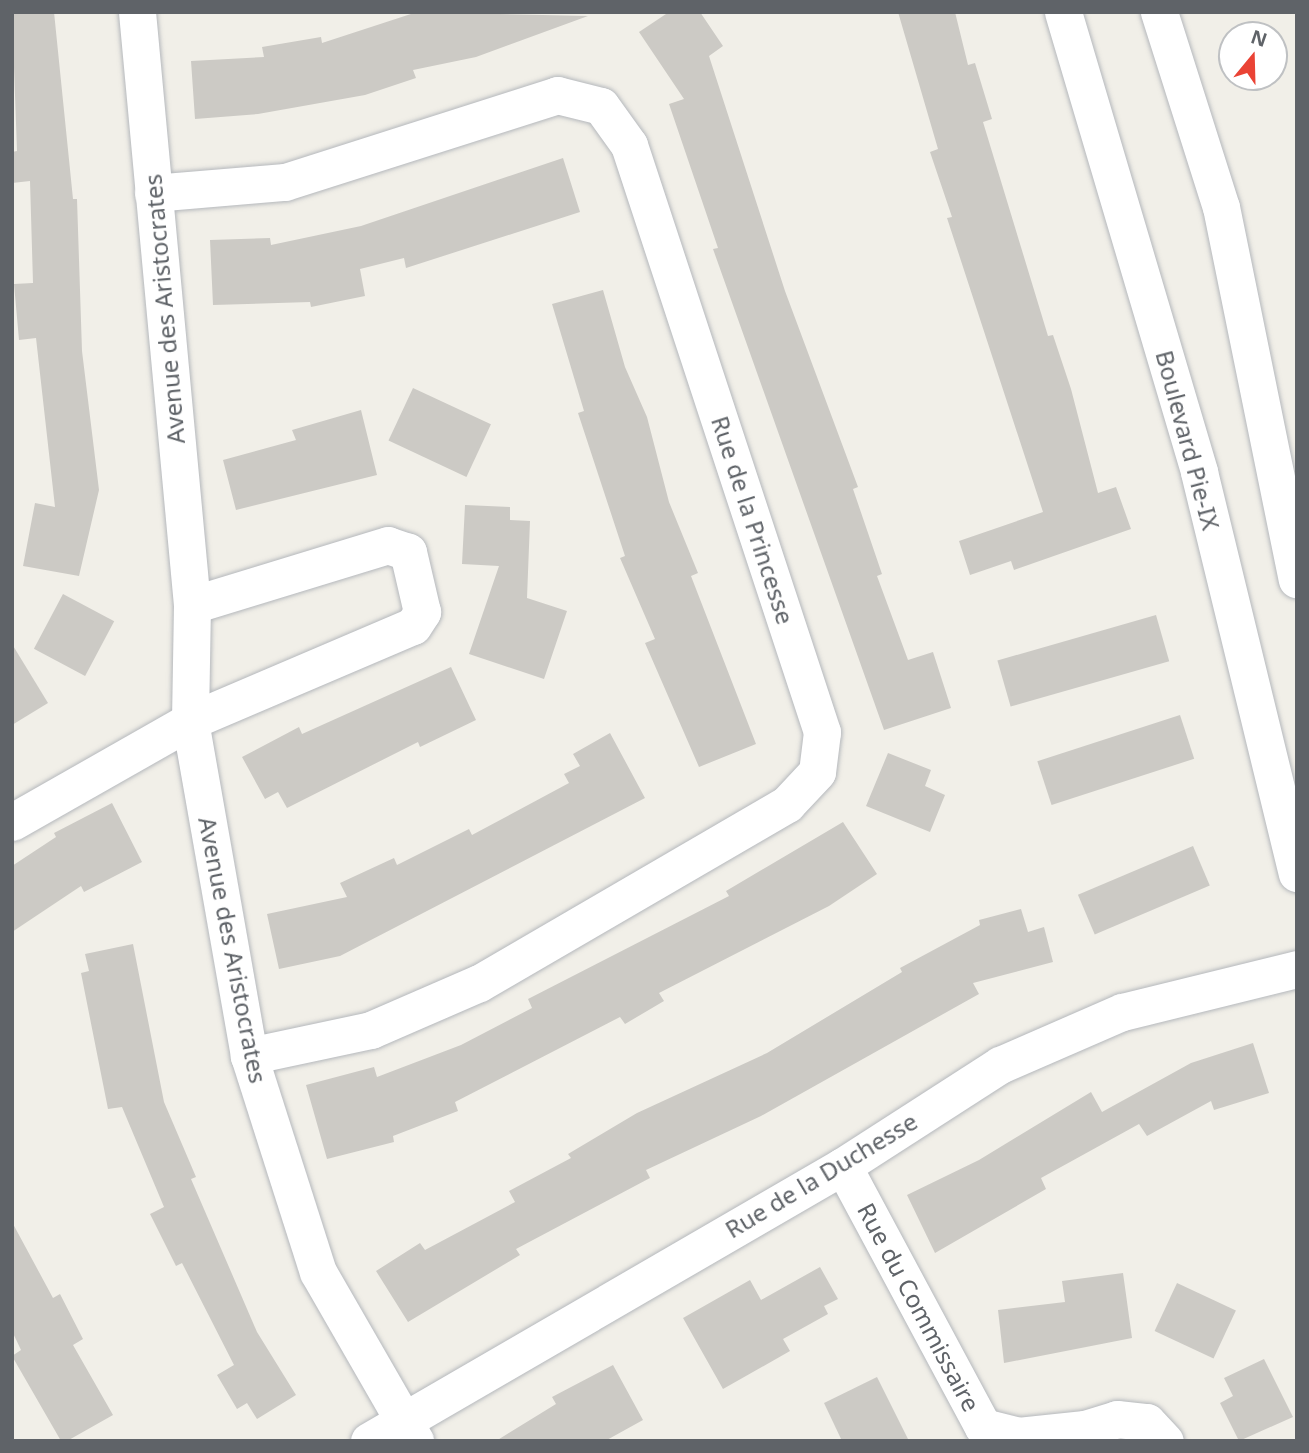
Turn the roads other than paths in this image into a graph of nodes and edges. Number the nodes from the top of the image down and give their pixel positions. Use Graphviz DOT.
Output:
graph roads {
  1 [pos="137,12"];
  2 [pos="1063,12"];
  3 [pos="1159,12"];
  4 [pos="153,193"];
  5 [pos="1296,574"];
  6 [pos="192,605"];
  7 [pos="190,720"];
  8 [pos="12,822"];
  9 [pos="1297,873"];
  10 [pos="1297,969"];
  11 [pos="249,1056"];
  12 [pos="843,1166"];
  13 [pos="410,1430"];
  14 [pos="369,1441"];
  15 [pos="1165,1441"];
  1 -- 4 [label="street, Avenue des Aristocrates"];
  2 -- 9 [label="street, Boulevard Pie-IX"];
  3 -- 5 [label="street"];
  4 -- 6 [label="street, Avenue des Aristocrates"];
  4 -- 11 [label="street, Rue de la Princesse"];
  6 -- 7 [label="street, Avenue des Aristocrates"];
  6 -- 7 [label="street"];
  7 -- 8 [label="street"];
  7 -- 11 [label="street, Avenue des Aristocrates"];
  10 -- 12 [label="street, Rue de la Duchesse"];
  11 -- 13 [label="street, Avenue des Aristocrates"];
  12 -- 13 [label="street, Rue de la Duchesse"];
  12 -- 15 [label="street, Rue du Commissaire"];
  13 -- 14 [label="street, Rue de la Duchesse"];
}
